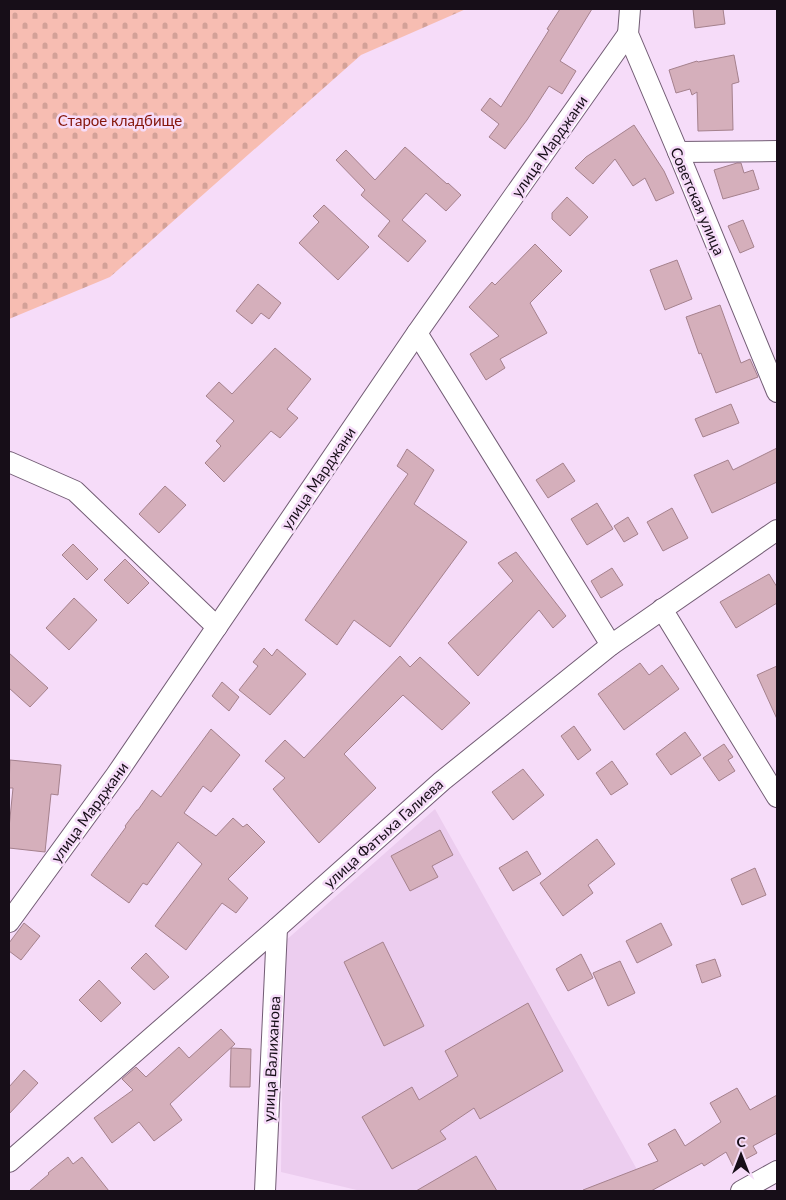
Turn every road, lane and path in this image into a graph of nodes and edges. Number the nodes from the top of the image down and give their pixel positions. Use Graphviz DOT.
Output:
graph roads {
  1 [pos="630,9"];
  2 [pos="628,34"];
  3 [pos="777,151"];
  4 [pos="678,152"];
  5 [pos="417,333"];
  6 [pos="777,392"];
  7 [pos="9,462"];
  8 [pos="777,530"];
  9 [pos="662,609"];
  10 [pos="217,627"];
  11 [pos="611,645"];
  12 [pos="777,797"];
  13 [pos="9,922"];
  14 [pos="277,928"];
  15 [pos="9,1162"];
  16 [pos="777,1171"];
  17 [pos="265,1191"];
  18 [pos="741,1191"];
  1 -- 2 [label="street, Советская улица"];
  2 -- 4 [label="street, Советская улица"];
  2 -- 5 [label="street, улица Марджани"];
  3 -- 4 [label="street"];
  4 -- 6 [label="street, Советская улица"];
  5 -- 10 [label="street, улица Марджани"];
  5 -- 11 [label="street"];
  7 -- 10 [label="street"];
  8 -- 9 [label="street, улица Фатыха Галиева"];
  9 -- 11 [label="street, улица Фатыха Галиева"];
  9 -- 12 [label="street"];
  10 -- 13 [label="street, улица Марджани"];
  11 -- 14 [label="street, улица Фатыха Галиева"];
  14 -- 15 [label="street, улица Фатыха Галиева"];
  14 -- 17 [label="street, улица Валиханова"];
  16 -- 18 [label="street"];
}
